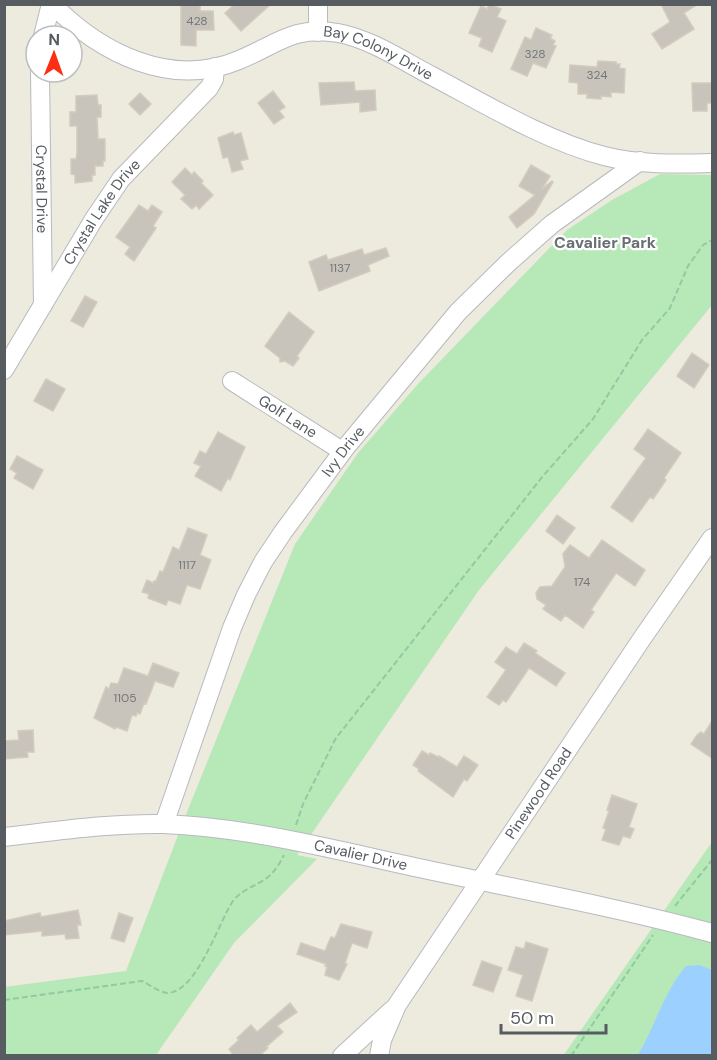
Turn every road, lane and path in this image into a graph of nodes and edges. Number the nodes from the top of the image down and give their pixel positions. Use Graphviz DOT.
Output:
graph roads {
  1 [pos="51,4"];
  2 [pos="318,4"];
  3 [pos="46,24"];
  4 [pos="318,32"];
  5 [pos="216,68"];
  6 [pos="40,84"];
  7 [pos="640,161"];
  8 [pos="712,163"];
  9 [pos="712,240"];
  10 [pos="43,306"];
  11 [pos="4,370"];
  12 [pos="232,381"];
  13 [pos="342,451"];
  14 [pos="712,538"];
  15 [pos="164,824"];
  16 [pos="4,837"];
  17 [pos="291,841"];
  18 [pos="712,860"];
  19 [pos="481,881"];
  20 [pos="663,921"];
  21 [pos="712,933"];
  22 [pos="4,1000"];
  23 [pos="397,1005"];
  24 [pos="342,1056"];
  25 [pos="379,1056"];
  26 [pos="571,1056"];
  1 -- 3 [label="street"];
  1 -- 5 [label="street, Bay Colony Drive"];
  2 -- 4 [label="street"];
  4 -- 5 [label="street, Bay Colony Drive"];
  4 -- 7 [label="street, Bay Colony Drive"];
  5 -- 10 [label="street, Crystal Lake Drive"];
  6 -- 10 [label="street, Crystal Drive"];
  7 -- 8 [label="street, Bay Colony Drive"];
  7 -- 13 [label="street, Ivy Drive"];
  9 -- 17 [label="path"];
  10 -- 11 [label="street, Crystal Lake Drive"];
  12 -- 13 [label="street, Golf Lane"];
  13 -- 15 [label="street, Ivy Drive"];
  14 -- 19 [label="street, Pinewood Road"];
  15 -- 16 [label="street, Cavalier Drive"];
  15 -- 17 [label="street, Cavalier Drive"];
  17 -- 19 [label="street, Cavalier Drive"];
  17 -- 22 [label="path"];
  18 -- 20 [label="path"];
  19 -- 20 [label="street, Cavalier Drive"];
  19 -- 23 [label="street, Pinewood Road"];
  20 -- 21 [label="street, Cavalier Drive"];
  20 -- 26 [label="path"];
  23 -- 24 [label="street"];
  23 -- 25 [label="street, Pinewood Road"];
}
